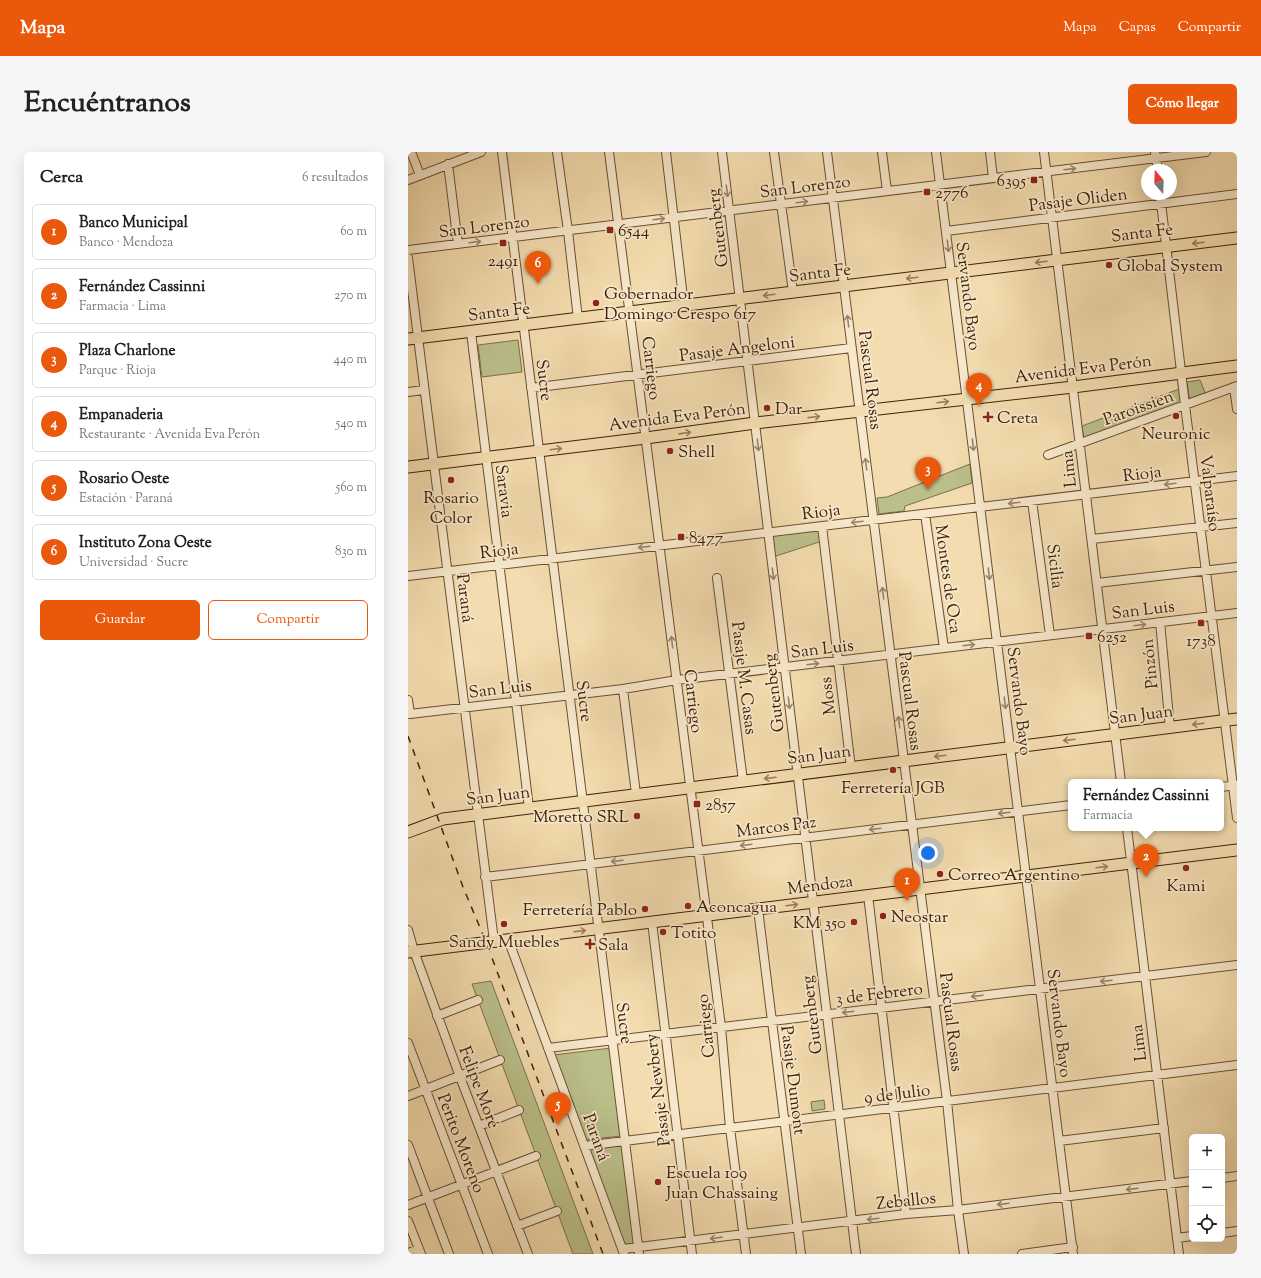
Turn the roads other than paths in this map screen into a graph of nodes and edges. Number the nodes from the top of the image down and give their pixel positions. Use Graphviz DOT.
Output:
graph roads {
  1 [pos="411,152"];
  2 [pos="481,152"];
  3 [pos="502,152"];
  4 [pos="557,152"];
  5 [pos="609,152"];
  6 [pos="666,152"];
  7 [pos="722,152"];
  8 [pos="774,152"];
  9 [pos="827,152"];
  10 [pos="882,152"];
  11 [pos="936,152"];
  12 [pos="990,152"];
  13 [pos="1044,152"];
  14 [pos="1206,152"];
  15 [pos="465,155"];
  16 [pos="1156,155"];
  17 [pos="448,164"];
  18 [pos="1046,172"];
  19 [pos="420,175"];
  20 [pos="993,178"];
  21 [pos="408,180"];
  22 [pos="940,185"];
  23 [pos="887,191"];
  24 [pos="1237,194"];
  25 [pos="832,198"];
  26 [pos="1161,200"];
  27 [pos="1162,203"];
  28 [pos="781,204"];
  29 [pos="730,211"];
  30 [pos="1052,217"];
  31 [pos="673,218"];
  32 [pos="618,224"];
  33 [pos="568,231"];
  34 [pos="946,231"];
  35 [pos="512,238"];
  36 [pos="1237,238"];
  37 [pos="458,244"];
  38 [pos="1167,246"];
  39 [pos="408,250"];
  40 [pos="408,258"];
  41 [pos="1057,260"];
  42 [pos="952,273"];
  43 [pos="844,286"];
  44 [pos="793,292"];
  45 [pos="740,299"];
  46 [pos="684,306"];
  47 [pos="629,312"];
  48 [pos="578,319"];
  49 [pos="524,325"];
  50 [pos="471,332"];
  51 [pos="413,339"];
  52 [pos="851,348"];
  53 [pos="748,362"];
  54 [pos="1237,366"];
  55 [pos="1182,373"];
  56 [pos="638,375"];
  57 [pos="1073,387"];
  58 [pos="1236,387"];
  59 [pos="531,388"];
  60 [pos="424,390"];
  61 [pos="408,392"];
  62 [pos="967,399"];
  63 [pos="1185,405"];
  64 [pos="1237,409"];
  65 [pos="860,412"];
  66 [pos="755,423"];
  67 [pos="646,438"];
  68 [pos="1081,444"];
  69 [pos="539,451"];
  70 [pos="1048,455"];
  71 [pos="486,457"];
  72 [pos="434,464"];
  73 [pos="408,467"];
  74 [pos="1237,476"];
  75 [pos="1195,482"];
  76 [pos="1086,494"];
  77 [pos="1032,501"];
  78 [pos="981,507"];
  79 [pos="925,514"];
  80 [pos="873,520"];
  81 [pos="1237,523"];
  82 [pos="822,526"];
  83 [pos="1201,527"];
  84 [pos="768,533"];
  85 [pos="1092,539"];
  86 [pos="659,546"];
  87 [pos="552,558"];
  88 [pos="499,565"];
  89 [pos="1237,567"];
  90 [pos="1206,570"];
  91 [pos="447,571"];
  92 [pos="408,576"];
  93 [pos="717,578"];
  94 [pos="1097,583"];
  95 [pos="1237,613"];
  96 [pos="1212,616"];
  97 [pos="1160,622"];
  98 [pos="1103,629"];
  99 [pos="1050,636"];
  100 [pos="997,642"];
  101 [pos="944,648"];
  102 [pos="890,655"];
  103 [pos="838,661"];
  104 [pos="785,667"];
  105 [pos="729,674"];
  106 [pos="676,680"];
  107 [pos="623,688"];
  108 [pos="569,695"];
  109 [pos="408,700"];
  110 [pos="516,701"];
  111 [pos="464,708"];
  112 [pos="1237,719"];
  113 [pos="1225,721"];
  114 [pos="1170,728"];
  115 [pos="1115,734"];
  116 [pos="1010,748"];
  117 [pos="904,761"];
  118 [pos="851,768"];
  119 [pos="798,774"];
  120 [pos="1121,779"];
  121 [pos="743,781"];
  122 [pos="1235,785"];
  123 [pos="1224,787"];
  124 [pos="690,788"];
  125 [pos="636,794"];
  126 [pos="582,801"];
  127 [pos="1068,805"];
  128 [pos="529,808"];
  129 [pos="1018,812"];
  130 [pos="477,814"];
  131 [pos="1237,818"];
  132 [pos="912,824"];
  133 [pos="1127,831"];
  134 [pos="408,832"];
  135 [pos="805,838"];
  136 [pos="1237,850"];
  137 [pos="698,851"];
  138 [pos="1131,863"];
  139 [pos="590,864"];
  140 [pos="1026,876"];
  141 [pos="486,877"];
  142 [pos="920,889"];
  143 [pos="868,896"];
  144 [pos="813,902"];
  145 [pos="758,909"];
  146 [pos="707,915"];
  147 [pos="652,922"];
  148 [pos="598,928"];
  149 [pos="408,930"];
  150 [pos="508,939"];
  151 [pos="494,941"];
  152 [pos="411,951"];
  153 [pos="1237,965"];
  154 [pos="1145,976"];
  155 [pos="1040,989"];
  156 [pos="478,1000"];
  157 [pos="935,1002"];
  158 [pos="881,1008"];
  159 [pos="826,1015"];
  160 [pos="437,1016"];
  161 [pos="772,1021"];
  162 [pos="721,1027"];
  163 [pos="665,1034"];
  164 [pos="612,1040"];
  165 [pos="408,1043"];
  166 [pos="548,1048"];
  167 [pos="500,1060"];
  168 [pos="1237,1065"];
  169 [pos="1157,1075"];
  170 [pos="460,1077"];
  171 [pos="1053,1088"];
  172 [pos="426,1090"];
  173 [pos="408,1096"];
  174 [pos="947,1101"];
  175 [pos="893,1108"];
  176 [pos="519,1110"];
  177 [pos="839,1115"];
  178 [pos="784,1122"];
  179 [pos="479,1126"];
  180 [pos="730,1128"];
  181 [pos="1164,1128"];
  182 [pos="677,1135"];
  183 [pos="1059,1141"];
  184 [pos="625,1142"];
  185 [pos="408,1145"];
  186 [pos="584,1146"];
  187 [pos="536,1156"];
  188 [pos="496,1171"];
  189 [pos="1237,1176"];
  190 [pos="1225,1178"];
  191 [pos="1189,1181"];
  192 [pos="1170,1184"];
  193 [pos="462,1185"];
  194 [pos="1066,1197"];
  195 [pos="428,1198"];
  196 [pos="408,1205"];
  197 [pos="958,1210"];
  198 [pos="556,1211"];
  199 [pos="906,1214"];
  200 [pos="408,1221"];
  201 [pos="852,1221"];
  202 [pos="517,1226"];
  203 [pos="798,1228"];
  204 [pos="1237,1231"];
  205 [pos="1225,1233"];
  206 [pos="744,1234"];
  207 [pos="1189,1236"];
  208 [pos="1177,1238"];
  209 [pos="690,1241"];
  210 [pos="638,1251"];
  211 [pos="1073,1251"];
  212 [pos="420,1252"];
  213 [pos="623,1252"];
  214 [pos="408,1254"];
  215 [pos="449,1254"];
  216 [pos="488,1254"];
  217 [pos="528,1254"];
  218 [pos="692,1254"];
  219 [pos="746,1254"];
  220 [pos="801,1254"];
  221 [pos="856,1254"];
  222 [pos="964,1254"];
  223 [pos="1022,1254"];
  224 [pos="1179,1254"];
  1 -- 19 [label="street"];
  2 -- 15 [label="street"];
  3 -- 35 [label="street, Sucre"];
  4 -- 33 [label="street"];
  5 -- 32 [label="street, Carriego"];
  6 -- 31 [label="street"];
  7 -- 29 [label="street, Gutenberg, one-way"];
  8 -- 28 [label="street"];
  9 -- 25 [label="street, Pascual Rosas"];
  10 -- 23 [label="street"];
  11 -- 22 [label="street, Servando Bayo"];
  12 -- 20 [label="street"];
  13 -- 18 [label="street, Lima"];
  14 -- 16 [label="street, San Lorenzo"];
  15 -- 17 [label="street"];
  18 -- 16 [label="street, San Lorenzo, one-way"];
  17 -- 19 [label="street"];
  17 -- 37 [label="street"];
  18 -- 20 [label="street, San Lorenzo"];
  18 -- 30 [label="street, Lima"];
  19 -- 21 [label="street"];
  20 -- 22 [label="street, San Lorenzo"];
  22 -- 23 [label="street, San Lorenzo"];
  22 -- 34 [label="street, Servando Bayo"];
  23 -- 25 [label="street, San Lorenzo"];
  24 -- 27 [label="street, Pasaje Oliden"];
  28 -- 25 [label="street, San Lorenzo, one-way"];
  25 -- 43 [label="street, Pascual Rosas"];
  26 -- 27 [label="street, Valparaíso"];
  27 -- 30 [label="street, Pasaje Oliden"];
  27 -- 38 [label="street, Valparaíso"];
  28 -- 29 [label="street, San Lorenzo"];
  28 -- 44 [label="street"];
  29 -- 31 [label="street, San Lorenzo"];
  29 -- 45 [label="street, Gutenberg"];
  30 -- 34 [label="street, Pasaje Oliden"];
  30 -- 41 [label="street, Lima"];
  32 -- 31 [label="street, San Lorenzo, one-way"];
  31 -- 46 [label="street"];
  32 -- 33 [label="street, San Lorenzo"];
  32 -- 47 [label="street, Carriego"];
  33 -- 35 [label="street, San Lorenzo"];
  33 -- 48 [label="street"];
  34 -- 42 [label="street, Servando Bayo, one-way"];
  37 -- 35 [label="street, San Lorenzo, one-way"];
  35 -- 49 [label="street, Sucre"];
  36 -- 38 [label="main road, Santa Fe, one-way"];
  37 -- 39 [label="street, San Lorenzo"];
  38 -- 41 [label="main road, Santa Fe"];
  38 -- 55 [label="street, Valparaíso"];
  40 -- 51 [label="street, Paraná"];
  41 -- 42 [label="main road, Santa Fe, one-way"];
  41 -- 57 [label="street, Lima"];
  42 -- 43 [label="main road, Santa Fe, one-way"];
  42 -- 62 [label="street, Servando Bayo"];
  43 -- 44 [label="main road, Santa Fe"];
  52 -- 43 [label="street, Pascual Rosas, one-way"];
  44 -- 45 [label="main road, Santa Fe, one-way"];
  45 -- 46 [label="main road, Santa Fe"];
  45 -- 53 [label="street, Gutenberg"];
  46 -- 47 [label="main road, Santa Fe"];
  47 -- 48 [label="main road, Santa Fe"];
  47 -- 56 [label="street, Carriego"];
  48 -- 49 [label="main road, Santa Fe"];
  49 -- 50 [label="main road, Santa Fe"];
  49 -- 59 [label="street, Sucre"];
  50 -- 51 [label="main road, Santa Fe"];
  50 -- 71 [label="street, Saravia"];
  51 -- 60 [label="street, Paraná"];
  52 -- 53 [label="street, Pasaje Angeloni"];
  52 -- 65 [label="street, Pascual Rosas"];
  53 -- 56 [label="street, Pasaje Angeloni"];
  53 -- 66 [label="street, Gutenberg"];
  54 -- 55 [label="main road, Avenida Eva Perón"];
  55 -- 57 [label="main road, Avenida Eva Perón"];
  55 -- 63 [label="street, Valparaíso"];
  56 -- 59 [label="street, Pasaje Angeloni"];
  56 -- 67 [label="street, Carriego"];
  57 -- 62 [label="main road, Avenida Eva Perón"];
  57 -- 68 [label="street, Lima"];
  58 -- 63 [label="street, Paroissien"];
  58 -- 64 [label="street"];
  59 -- 69 [label="street, Sucre"];
  60 -- 61 [label="street"];
  60 -- 72 [label="street, Paraná"];
  65 -- 62 [label="main road, Avenida Eva Perón, one-way"];
  62 -- 78 [label="street, Servando Bayo, one-way"];
  63 -- 68 [label="street, Paroissien"];
  63 -- 75 [label="street, Valparaíso"];
  66 -- 65 [label="main road, Avenida Eva Perón, one-way"];
  80 -- 65 [label="street, Pascual Rosas, one-way"];
  67 -- 66 [label="main road, Avenida Eva Perón, one-way"];
  66 -- 84 [label="street, Gutenberg, one-way"];
  69 -- 67 [label="main road, Avenida Eva Perón, one-way"];
  67 -- 86 [label="street, Carriego"];
  68 -- 70 [label="street, Paroissien"];
  68 -- 76 [label="street, Lima"];
  69 -- 71 [label="main road, Avenida Eva Perón"];
  69 -- 87 [label="street, Sucre"];
  71 -- 72 [label="main road, Avenida Eva Perón"];
  71 -- 88 [label="street, Saravia"];
  72 -- 73 [label="main road, Avenida Eva Perón"];
  72 -- 91 [label="street, Paraná"];
  74 -- 75 [label="street, Rioja"];
  75 -- 76 [label="street, Rioja, one-way"];
  75 -- 83 [label="street, Valparaíso"];
  76 -- 77 [label="street, Rioja"];
  76 -- 85 [label="street, Lima"];
  77 -- 78 [label="street, Rioja, one-way"];
  77 -- 99 [label="street, Sicilia"];
  78 -- 79 [label="street, Rioja"];
  78 -- 100 [label="street, Servando Bayo, one-way"];
  79 -- 80 [label="street, Rioja"];
  79 -- 101 [label="street, Montes de Oca"];
  80 -- 82 [label="street, Rioja, one-way"];
  102 -- 80 [label="street, Pascual Rosas, one-way"];
  81 -- 83 [label="street"];
  82 -- 84 [label="street, Rioja"];
  82 -- 103 [label="street, Moss"];
  83 -- 85 [label="street"];
  83 -- 90 [label="street, Valparaíso"];
  84 -- 86 [label="street, Rioja"];
  84 -- 104 [label="street, Gutenberg, one-way"];
  85 -- 94 [label="street, Lima"];
  86 -- 87 [label="street, Rioja, one-way"];
  106 -- 86 [label="street, Carriego, one-way"];
  87 -- 88 [label="street, Rioja"];
  87 -- 108 [label="street, Sucre"];
  88 -- 91 [label="street, Rioja"];
  88 -- 110 [label="street, Saravia"];
  89 -- 90 [label="street"];
  90 -- 94 [label="street"];
  90 -- 96 [label="street, Valparaíso"];
  91 -- 92 [label="street, Rioja"];
  91 -- 111 [label="street, Paraná"];
  93 -- 105 [label="street, Pasaje M. Casas"];
  94 -- 98 [label="street, Lima"];
  95 -- 96 [label="street, San Luis"];
  96 -- 97 [label="street, San Luis"];
  96 -- 113 [label="street, Valparaíso"];
  98 -- 97 [label="street, San Luis, one-way"];
  97 -- 114 [label="street, Pinzón"];
  98 -- 99 [label="street, San Luis"];
  98 -- 115 [label="street, Lima"];
  99 -- 100 [label="street, San Luis"];
  101 -- 100 [label="street, San Luis, one-way"];
  100 -- 116 [label="street, Servando Bayo, one-way"];
  101 -- 102 [label="street, San Luis"];
  102 -- 103 [label="street, San Luis"];
  117 -- 102 [label="street, Pascual Rosas, one-way"];
  104 -- 103 [label="street, San Luis, one-way"];
  103 -- 118 [label="street, Moss"];
  104 -- 105 [label="street, San Luis"];
  104 -- 119 [label="street, Gutenberg, one-way"];
  105 -- 106 [label="street, San Luis"];
  105 -- 121 [label="street, Pasaje M. Casas"];
  106 -- 107 [label="street, San Luis"];
  106 -- 124 [label="street, Carriego"];
  107 -- 108 [label="street, San Luis"];
  107 -- 125 [label="street"];
  108 -- 110 [label="street, San Luis"];
  108 -- 126 [label="street, Sucre"];
  109 -- 111 [label="street, San Luis"];
  110 -- 111 [label="street, San Luis"];
  110 -- 128 [label="street, Saravia"];
  111 -- 130 [label="street, Paraná"];
  112 -- 113 [label="main road, San Juan"];
  113 -- 114 [label="main road, San Juan, one-way"];
  113 -- 122 [label="street, Valparaíso"];
  114 -- 115 [label="main road, San Juan"];
  115 -- 116 [label="main road, San Juan, one-way"];
  115 -- 120 [label="street, Lima"];
  116 -- 117 [label="main road, San Juan, one-way"];
  116 -- 129 [label="street, Servando Bayo"];
  117 -- 118 [label="main road, San Juan"];
  117 -- 132 [label="street, Pascual Rosas"];
  118 -- 119 [label="main road, San Juan"];
  119 -- 121 [label="main road, San Juan, one-way"];
  119 -- 135 [label="street, Gutenberg"];
  121 -- 124 [label="main road, San Juan"];
  122 -- 123 [label="street"];
  122 -- 131 [label="street, Valparaíso"];
  124 -- 125 [label="main road, San Juan"];
  124 -- 137 [label="street, Carriego"];
  125 -- 126 [label="main road, San Juan"];
  126 -- 128 [label="main road, San Juan"];
  126 -- 139 [label="street, Sucre"];
  127 -- 129 [label="street, Marcos Paz"];
  128 -- 130 [label="main road, San Juan"];
  129 -- 132 [label="street, Marcos Paz, one-way"];
  129 -- 140 [label="street, Servando Bayo"];
  130 -- 134 [label="main road, San Juan"];
  130 -- 141 [label="street, Paraná"];
  132 -- 135 [label="street, Marcos Paz, one-way"];
  132 -- 142 [label="street, Pascual Rosas"];
  133 -- 138 [label="street, Lima"];
  135 -- 137 [label="street, Marcos Paz, one-way"];
  135 -- 144 [label="street, Gutenberg"];
  136 -- 138 [label="main road, Mendoza"];
  137 -- 139 [label="street, Marcos Paz, one-way"];
  137 -- 146 [label="street, Carriego"];
  140 -- 138 [label="main road, Mendoza, one-way"];
  138 -- 154 [label="street, Lima"];
  139 -- 141 [label="street, Marcos Paz"];
  139 -- 148 [label="street, Sucre"];
  140 -- 142 [label="main road, Mendoza"];
  140 -- 155 [label="street, Servando Bayo"];
  141 -- 151 [label="street, Paraná"];
  142 -- 143 [label="main road, Mendoza"];
  142 -- 157 [label="street, Pascual Rosas"];
  143 -- 144 [label="main road, Mendoza"];
  143 -- 158 [label="street"];
  145 -- 144 [label="main road, Mendoza, one-way"];
  144 -- 159 [label="street, Gutenberg"];
  145 -- 146 [label="main road, Mendoza"];
  145 -- 161 [label="street, Pasaje Dumont"];
  146 -- 147 [label="main road, Mendoza"];
  146 -- 162 [label="street, Carriego"];
  147 -- 148 [label="main road, Mendoza"];
  147 -- 163 [label="street, Pasaje Newbery"];
  150 -- 148 [label="main road, Mendoza, one-way"];
  148 -- 164 [label="street, Sucre"];
  149 -- 152 [label="street, Felipe Moré"];
  150 -- 151 [label="main road, Mendoza"];
  150 -- 166 [label="street, Paraná"];
  151 -- 152 [label="main road, Mendoza"];
  152 -- 160 [label="street, Felipe Moré"];
  153 -- 154 [label="street, 3 de Febrero"];
  154 -- 155 [label="street, 3 de Febrero, one-way"];
  154 -- 169 [label="street, Lima"];
  155 -- 157 [label="street, 3 de Febrero, one-way"];
  155 -- 171 [label="street, Servando Bayo"];
  156 -- 160 [label="street"];
  157 -- 158 [label="street, 3 de Febrero"];
  157 -- 174 [label="street, Pascual Rosas"];
  158 -- 159 [label="street, 3 de Febrero, one-way"];
  158 -- 175 [label="street"];
  159 -- 161 [label="street, 3 de Febrero"];
  159 -- 177 [label="street, Gutenberg"];
  160 -- 170 [label="street, Felipe Moré"];
  161 -- 162 [label="street, 3 de Febrero"];
  161 -- 178 [label="street, Pasaje Dumont"];
  162 -- 163 [label="street, 3 de Febrero"];
  162 -- 180 [label="street, Carriego"];
  163 -- 164 [label="street, 3 de Febrero"];
  163 -- 182 [label="street, Pasaje Newbery"];
  164 -- 166 [label="street, 3 de Febrero"];
  164 -- 184 [label="street, Sucre"];
  165 -- 172 [label="street, Perito Moreno"];
  166 -- 186 [label="street, Paraná"];
  167 -- 170 [label="street"];
  168 -- 169 [label="street, 9 de Julio"];
  169 -- 171 [label="street, 9 de Julio"];
  169 -- 181 [label="street, Lima"];
  170 -- 172 [label="street"];
  170 -- 179 [label="street, Felipe Moré"];
  171 -- 174 [label="street, 9 de Julio"];
  171 -- 183 [label="street, Servando Bayo"];
  172 -- 173 [label="street"];
  172 -- 193 [label="street, Perito Moreno"];
  174 -- 175 [label="street, 9 de Julio"];
  174 -- 197 [label="street, Pascual Rosas"];
  175 -- 177 [label="street, 9 de Julio"];
  175 -- 199 [label="street"];
  176 -- 179 [label="street"];
  177 -- 178 [label="street, 9 de Julio"];
  177 -- 201 [label="street, Gutenberg"];
  178 -- 180 [label="street, 9 de Julio"];
  178 -- 203 [label="street, Pasaje Dumont"];
  179 -- 188 [label="street, Felipe Moré"];
  180 -- 182 [label="street, 9 de Julio"];
  180 -- 206 [label="street, Carriego"];
  181 -- 183 [label="street"];
  181 -- 192 [label="street, Lima"];
  182 -- 184 [label="street, 9 de Julio"];
  182 -- 209 [label="street, Pasaje Newbery"];
  183 -- 194 [label="street, Servando Bayo"];
  184 -- 186 [label="street, 9 de Julio"];
  184 -- 210 [label="street, Sucre"];
  185 -- 195 [label="street"];
  186 -- 213 [label="street, Paraná"];
  187 -- 188 [label="street"];
  188 -- 193 [label="street"];
  188 -- 202 [label="street, Felipe Moré"];
  189 -- 190 [label="street"];
  191 -- 192 [label="street, Zeballos"];
  192 -- 194 [label="street, Zeballos, one-way"];
  192 -- 208 [label="street, Lima"];
  193 -- 195 [label="street"];
  193 -- 216 [label="street, Perito Moreno"];
  194 -- 197 [label="street, Zeballos, one-way"];
  194 -- 211 [label="street, Servando Bayo"];
  195 -- 196 [label="street"];
  195 -- 215 [label="street"];
  197 -- 199 [label="street, Zeballos"];
  197 -- 222 [label="street, Pascual Rosas"];
  198 -- 202 [label="street"];
  199 -- 201 [label="street, Zeballos, one-way"];
  200 -- 212 [label="street"];
  201 -- 203 [label="street, Zeballos"];
  201 -- 221 [label="street, Gutenberg"];
  202 -- 217 [label="street, Felipe Moré"];
  203 -- 206 [label="street, Zeballos"];
  203 -- 220 [label="street, Pasaje Dumont"];
  204 -- 205 [label="street"];
  206 -- 209 [label="street, Zeballos, one-way"];
  206 -- 219 [label="street, Carriego"];
  207 -- 208 [label="street"];
  208 -- 224 [label="street, Lima"];
  209 -- 210 [label="street, Zeballos"];
  209 -- 218 [label="street, Pasaje Newbery"];
  210 -- 213 [label="street, Zeballos"];
  211 -- 223 [label="street"];
  212 -- 214 [label="street"];
}
